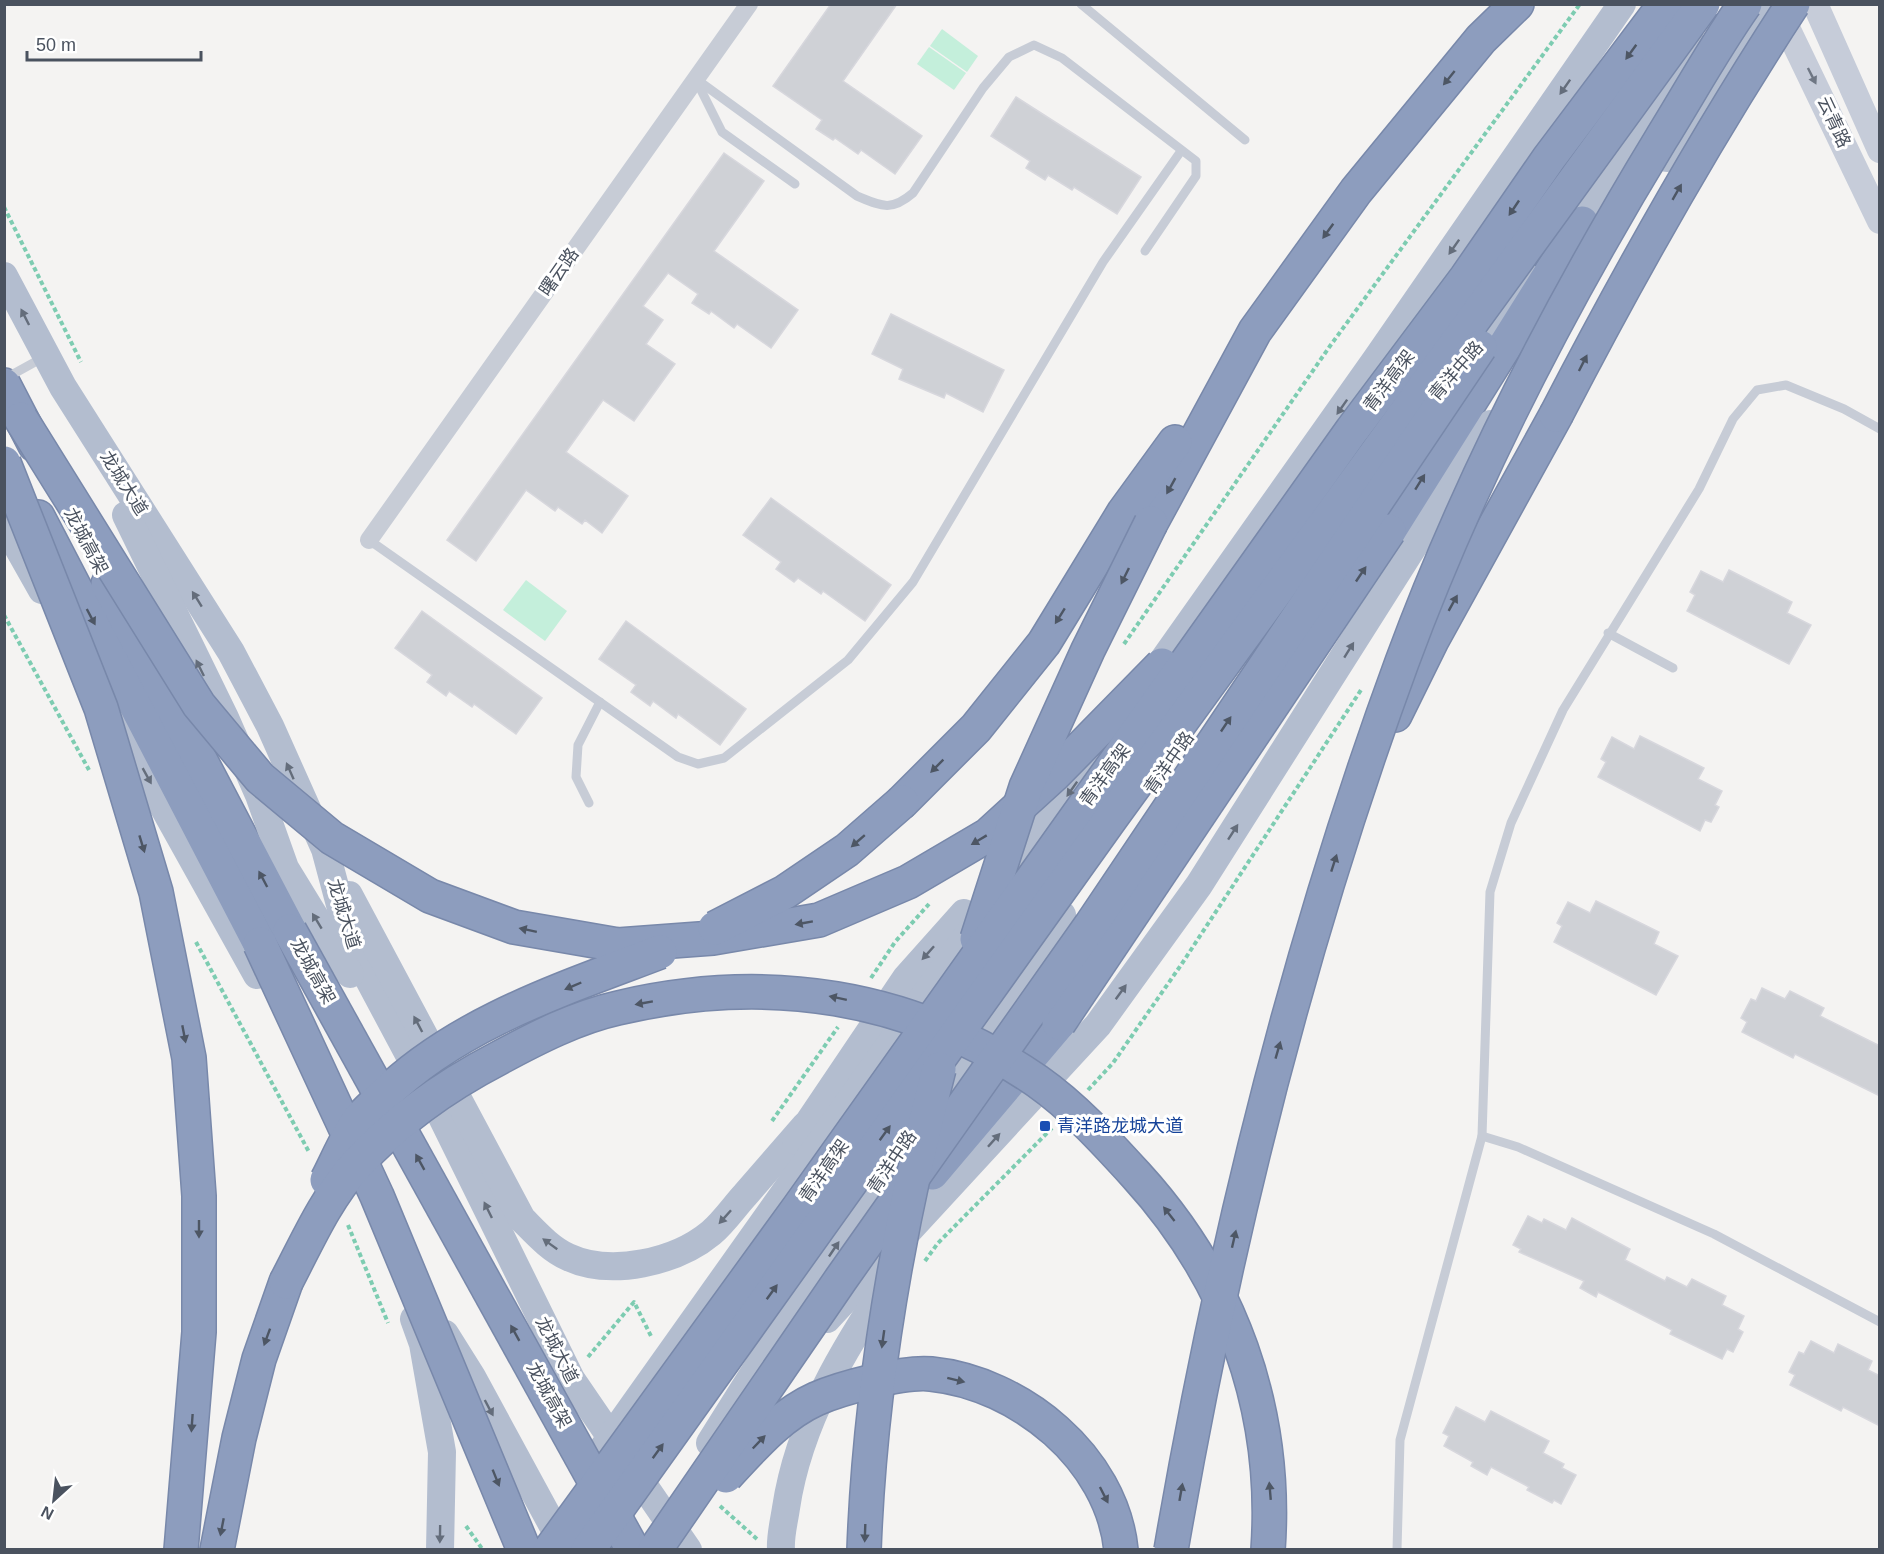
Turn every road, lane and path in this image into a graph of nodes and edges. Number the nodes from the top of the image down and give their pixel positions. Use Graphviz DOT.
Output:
graph roads {
  1 [pos="749,4"];
  2 [pos="1081,4"];
  3 [pos="1508,4"];
  4 [pos="1517,4"];
  5 [pos="1622,4"];
  6 [pos="1665,4"];
  7 [pos="1702,4"];
  8 [pos="1728,4"];
  9 [pos="1745,4"];
  10 [pos="1815,4"];
  11 [pos="1786,8"];
  12 [pos="1481,39"];
  13 [pos="1672,47"];
  14 [pos="696,80"];
  15 [pos="1656,112"];
  16 [pos="1245,140"];
  17 [pos="1880,150"];
  18 [pos="1181,151"];
  19 [pos="795,184"];
  20 [pos="1880,221"];
  21 [pos="1582,223"];
  22 [pos="1145,251"];
  23 [pos="1594,267"];
  24 [pos="4,276"];
  25 [pos="1256,331"];
  26 [pos="46,356"];
  27 [pos="4,379"];
  28 [pos="4,385"];
  29 [pos="63,387"];
  30 [pos="21,419"];
  31 [pos="1880,429"];
  32 [pos="1352,430"];
  33 [pos="4,454"];
  34 [pos="4,463"];
  35 [pos="4,524"];
  36 [pos="369,540"];
  37 [pos="4,615"];
  38 [pos="1608,633"];
  39 [pos="1672,668"];
  40 [pos="1334,675"];
  41 [pos="600,702"];
  42 [pos="89,771"];
  43 [pos="1360,786"];
  44 [pos="589,803"];
  45 [pos="1052,816"];
  46 [pos="325,849"];
  47 [pos="193,937"];
  48 [pos="440,1111"];
  49 [pos="805,1126"];
  50 [pos="1482,1136"];
  51 [pos="311,1154"];
  52 [pos="973,1163"];
  53 [pos="876,1187"];
  54 [pos="344,1216"];
  55 [pos="391,1251"];
  56 [pos="841,1279"];
  57 [pos="286,1282"];
  58 [pos="694,1319"];
  59 [pos="1880,1322"];
  60 [pos="392,1334"];
  61 [pos="611,1438"];
  62 [pos="710,1443"];
  63 [pos="667,1534"];
  64 [pos="551,1535"];
  65 [pos="181,1550"];
  66 [pos="217,1550"];
  67 [pos="440,1550"];
  68 [pos="513,1550"];
  69 [pos="524,1550"];
  70 [pos="530,1550"];
  71 [pos="566,1550"];
  72 [pos="588,1550"];
  73 [pos="634,1550"];
  74 [pos="650,1550"];
  75 [pos="655,1550"];
  76 [pos="688,1550"];
  77 [pos="781,1550"];
  78 [pos="864,1550"];
  79 [pos="1121,1550"];
  80 [pos="1171,1550"];
  81 [pos="1268,1550"];
  82 [pos="1396,1550"];
  1 -- 14 [label="street, 曙云路"];
  2 -- 16 [label="lane"];
  3 -- 12 [label="highway"];
  4 -- 12 [label="highway"];
  5 -- 45 [label="main road, one-way"];
  6 -- 32 [label="highway, 青洋高架, one-way, bridge"];
  7 -- 13 [label="highway, 青洋高架, bridge"];
  8 -- 15 [label="main road, 青洋中路"];
  9 -- 43 [label="highway, bridge"];
  10 -- 17 [label="street, 云青路"];
  11 -- 20 [label="street, 云青路, one-way"];
  11 -- 23 [label="main road"];
  43 -- 11 [label="highway, one-way, bridge"];
  12 -- 25 [label="highway, one-way"];
  56 -- 13 [label="highway, one-way, bridge"];
  72 -- 13 [label="highway, 青洋高架, one-way, bridge"];
  14 -- 18 [label="lane"];
  14 -- 19 [label="lane"];
  14 -- 36 [label="street, 曙云路"];
  15 -- 21 [label="main road, 青洋中路"];
  15 -- 23 [label="main road"];
  18 -- 22 [label="lane"];
  18 -- 41 [label="lane"];
  21 -- 53 [label="main road, 青洋中路"];
  56 -- 21 [label="highway, one-way, bridge"];
  40 -- 23 [label="main road, one-way"];
  26 -- 24 [label="main road, 龙城大道, one-way"];
  25 -- 57 [label="highway, one-way, bridge"];
  25 -- 78 [label="highway, one-way, bridge"];
  26 -- 27 [label="lane"];
  26 -- 29 [label="main road, 龙城大道"];
  28 -- 30 [label="highway, 龙城高架"];
  46 -- 29 [label="main road, 龙城大道, one-way"];
  48 -- 29 [label="main road, one-way"];
  32 -- 30 [label="highway, one-way, bridge"];
  73 -- 30 [label="highway, 龙城高架, one-way, bridge"];
  31 -- 38 [label="lane"];
  32 -- 64 [label="highway, 青洋高架, bridge"];
  33 -- 69 [label="highway, 龙城高架, one-way, bridge"];
  34 -- 65 [label="highway, one-way, bridge"];
  35 -- 55 [label="main road, one-way"];
  36 -- 41 [label="lane"];
  37 -- 42 [label="path"];
  38 -- 39 [label="lane"];
  38 -- 50 [label="lane"];
  52 -- 40 [label="main road, one-way"];
  40 -- 53 [label="main road"];
  41 -- 44 [label="lane"];
  80 -- 43 [label="highway, one-way, bridge"];
  45 -- 49 [label="main road, one-way"];
  45 -- 58 [label="main road"];
  46 -- 48 [label="main road, 龙城大道"];
  49 -- 46 [label="main road, one-way"];
  47 -- 51 [label="path"];
  61 -- 48 [label="main road, 龙城大道, one-way"];
  49 -- 58 [label="main road"];
  50 -- 59 [label="lane"];
  50 -- 82 [label="lane"];
  52 -- 62 [label="main road"];
  52 -- 77 [label="main road"];
  62 -- 53 [label="main road, 青洋中路, one-way"];
  54 -- 60 [label="path"];
  55 -- 64 [label="main road, one-way"];
  55 -- 67 [label="main road, one-way"];
  56 -- 75 [label="highway, bridge"];
  57 -- 66 [label="highway, one-way"];
  81 -- 57 [label="highway, one-way, bridge"];
  58 -- 61 [label="main road"];
  61 -- 63 [label="main road, 龙城大道"];
  61 -- 64 [label="main road"];
  62 -- 63 [label="main road, 青洋中路"];
  63 -- 74 [label="main road, 青洋中路"];
  63 -- 76 [label="main road, 龙城大道"];
  63 -- 79 [label="highway, one-way, bridge"];
  64 -- 68 [label="main road"];
  64 -- 70 [label="main road"];
  64 -- 71 [label="main road"];
  64 -- 73 [label="main road"];
}
